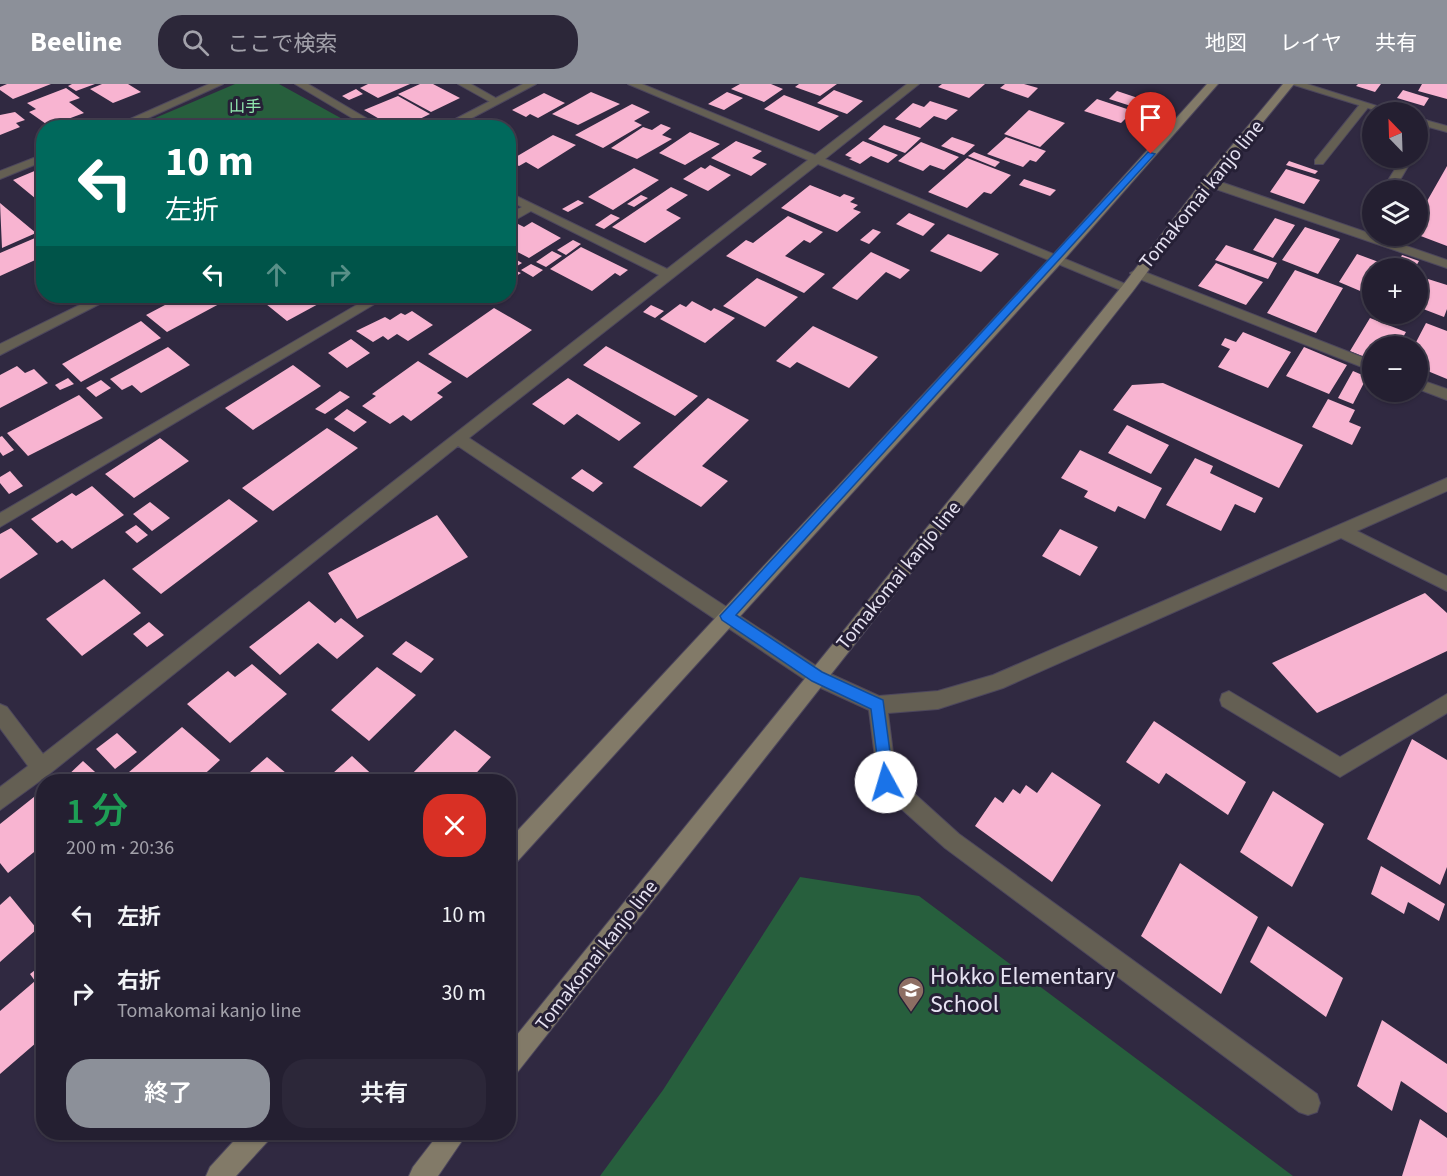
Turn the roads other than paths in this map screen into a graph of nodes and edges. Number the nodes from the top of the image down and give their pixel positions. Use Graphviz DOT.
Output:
graph roads {
  1 [pos="218,84"];
  2 [pos="300,84"];
  3 [pos="463,84"];
  4 [pos="531,84"];
  5 [pos="633,84"];
  6 [pos="914,84"];
  7 [pos="1213,84"];
  8 [pos="1289,84"];
  9 [pos="1296,84"];
  10 [pos="496,101"];
  11 [pos="1362,104"];
  12 [pos="1362,109"];
  13 [pos="134,120"];
  14 [pos="364,120"];
  15 [pos="459,120"];
  16 [pos="1428,124"];
  17 [pos="1447,129"];
  18 [pos="36,160"];
  19 [pos="815,161"];
  20 [pos="1319,162"];
  21 [pos="0,176"];
  22 [pos="1209,182"];
  23 [pos="516,199"];
  24 [pos="531,206"];
  25 [pos="516,215"];
  26 [pos="1362,232"];
  27 [pos="1401,246"];
  28 [pos="1057,259"];
  29 [pos="1447,264"];
  30 [pos="1137,273"];
  31 [pos="668,275"];
  32 [pos="1128,288"];
  33 [pos="94,303"];
  34 [pos="369,303"];
  35 [pos="0,350"];
  36 [pos="1362,362"];
  37 [pos="1428,388"];
  38 [pos="1447,395"];
  39 [pos="458,438"];
  40 [pos="1447,484"];
  41 [pos="0,521"];
  42 [pos="1340,530"];
  43 [pos="1447,584"];
  44 [pos="726,616"];
  45 [pos="817,676"];
  46 [pos="1229,700"];
  47 [pos="1447,703"];
  48 [pos="878,705"];
  49 [pos="0,713"];
  50 [pos="41,768"];
  51 [pos="0,800"];
  52 [pos="516,848"];
  53 [pos="516,1056"];
  54 [pos="1308,1103"];
  55 [pos="252,1140"];
  56 [pos="450,1140"];
  57 [pos="219,1176"];
  58 [pos="422,1176"];
  1 -- 13 [label="street"];
  2 -- 14 [label="street"];
  3 -- 10 [label="street"];
  4 -- 10 [label="street"];
  5 -- 19 [label="street"];
  6 -- 19 [label="street"];
  7 -- 28 [label="main road"];
  8 -- 22 [label="main road, Tomakomai kanjo line"];
  9 -- 11 [label="street"];
  10 -- 15 [label="street"];
  12 -- 20 [label="street"];
  16 -- 17 [label="street"];
  18 -- 21 [label="street"];
  19 -- 28 [label="street"];
  19 -- 31 [label="street"];
  22 -- 26 [label="street"];
  22 -- 30 [label="main road, Tomakomai kanjo line"];
  23 -- 24 [label="street"];
  24 -- 25 [label="street"];
  24 -- 31 [label="street"];
  27 -- 29 [label="street"];
  28 -- 32 [label="street"];
  28 -- 44 [label="main road"];
  30 -- 32 [label="main road, Tomakomai kanjo line"];
  30 -- 36 [label="street"];
  31 -- 39 [label="street"];
  32 -- 45 [label="main road, Tomakomai kanjo line"];
  33 -- 35 [label="street"];
  34 -- 41 [label="street"];
  37 -- 38 [label="street"];
  39 -- 44 [label="street"];
  39 -- 50 [label="street"];
  40 -- 42 [label="street"];
  42 -- 43 [label="street"];
  42 -- 48 [label="street"];
  44 -- 45 [label="street"];
  44 -- 52 [label="main road"];
  45 -- 48 [label="street"];
  45 -- 53 [label="main road, Tomakomai kanjo line"];
  46 -- 47 [label="street"];
  48 -- 54 [label="street"];
  49 -- 50 [label="street"];
  50 -- 51 [label="street"];
  55 -- 57 [label="main road"];
  56 -- 58 [label="main road"];
}
